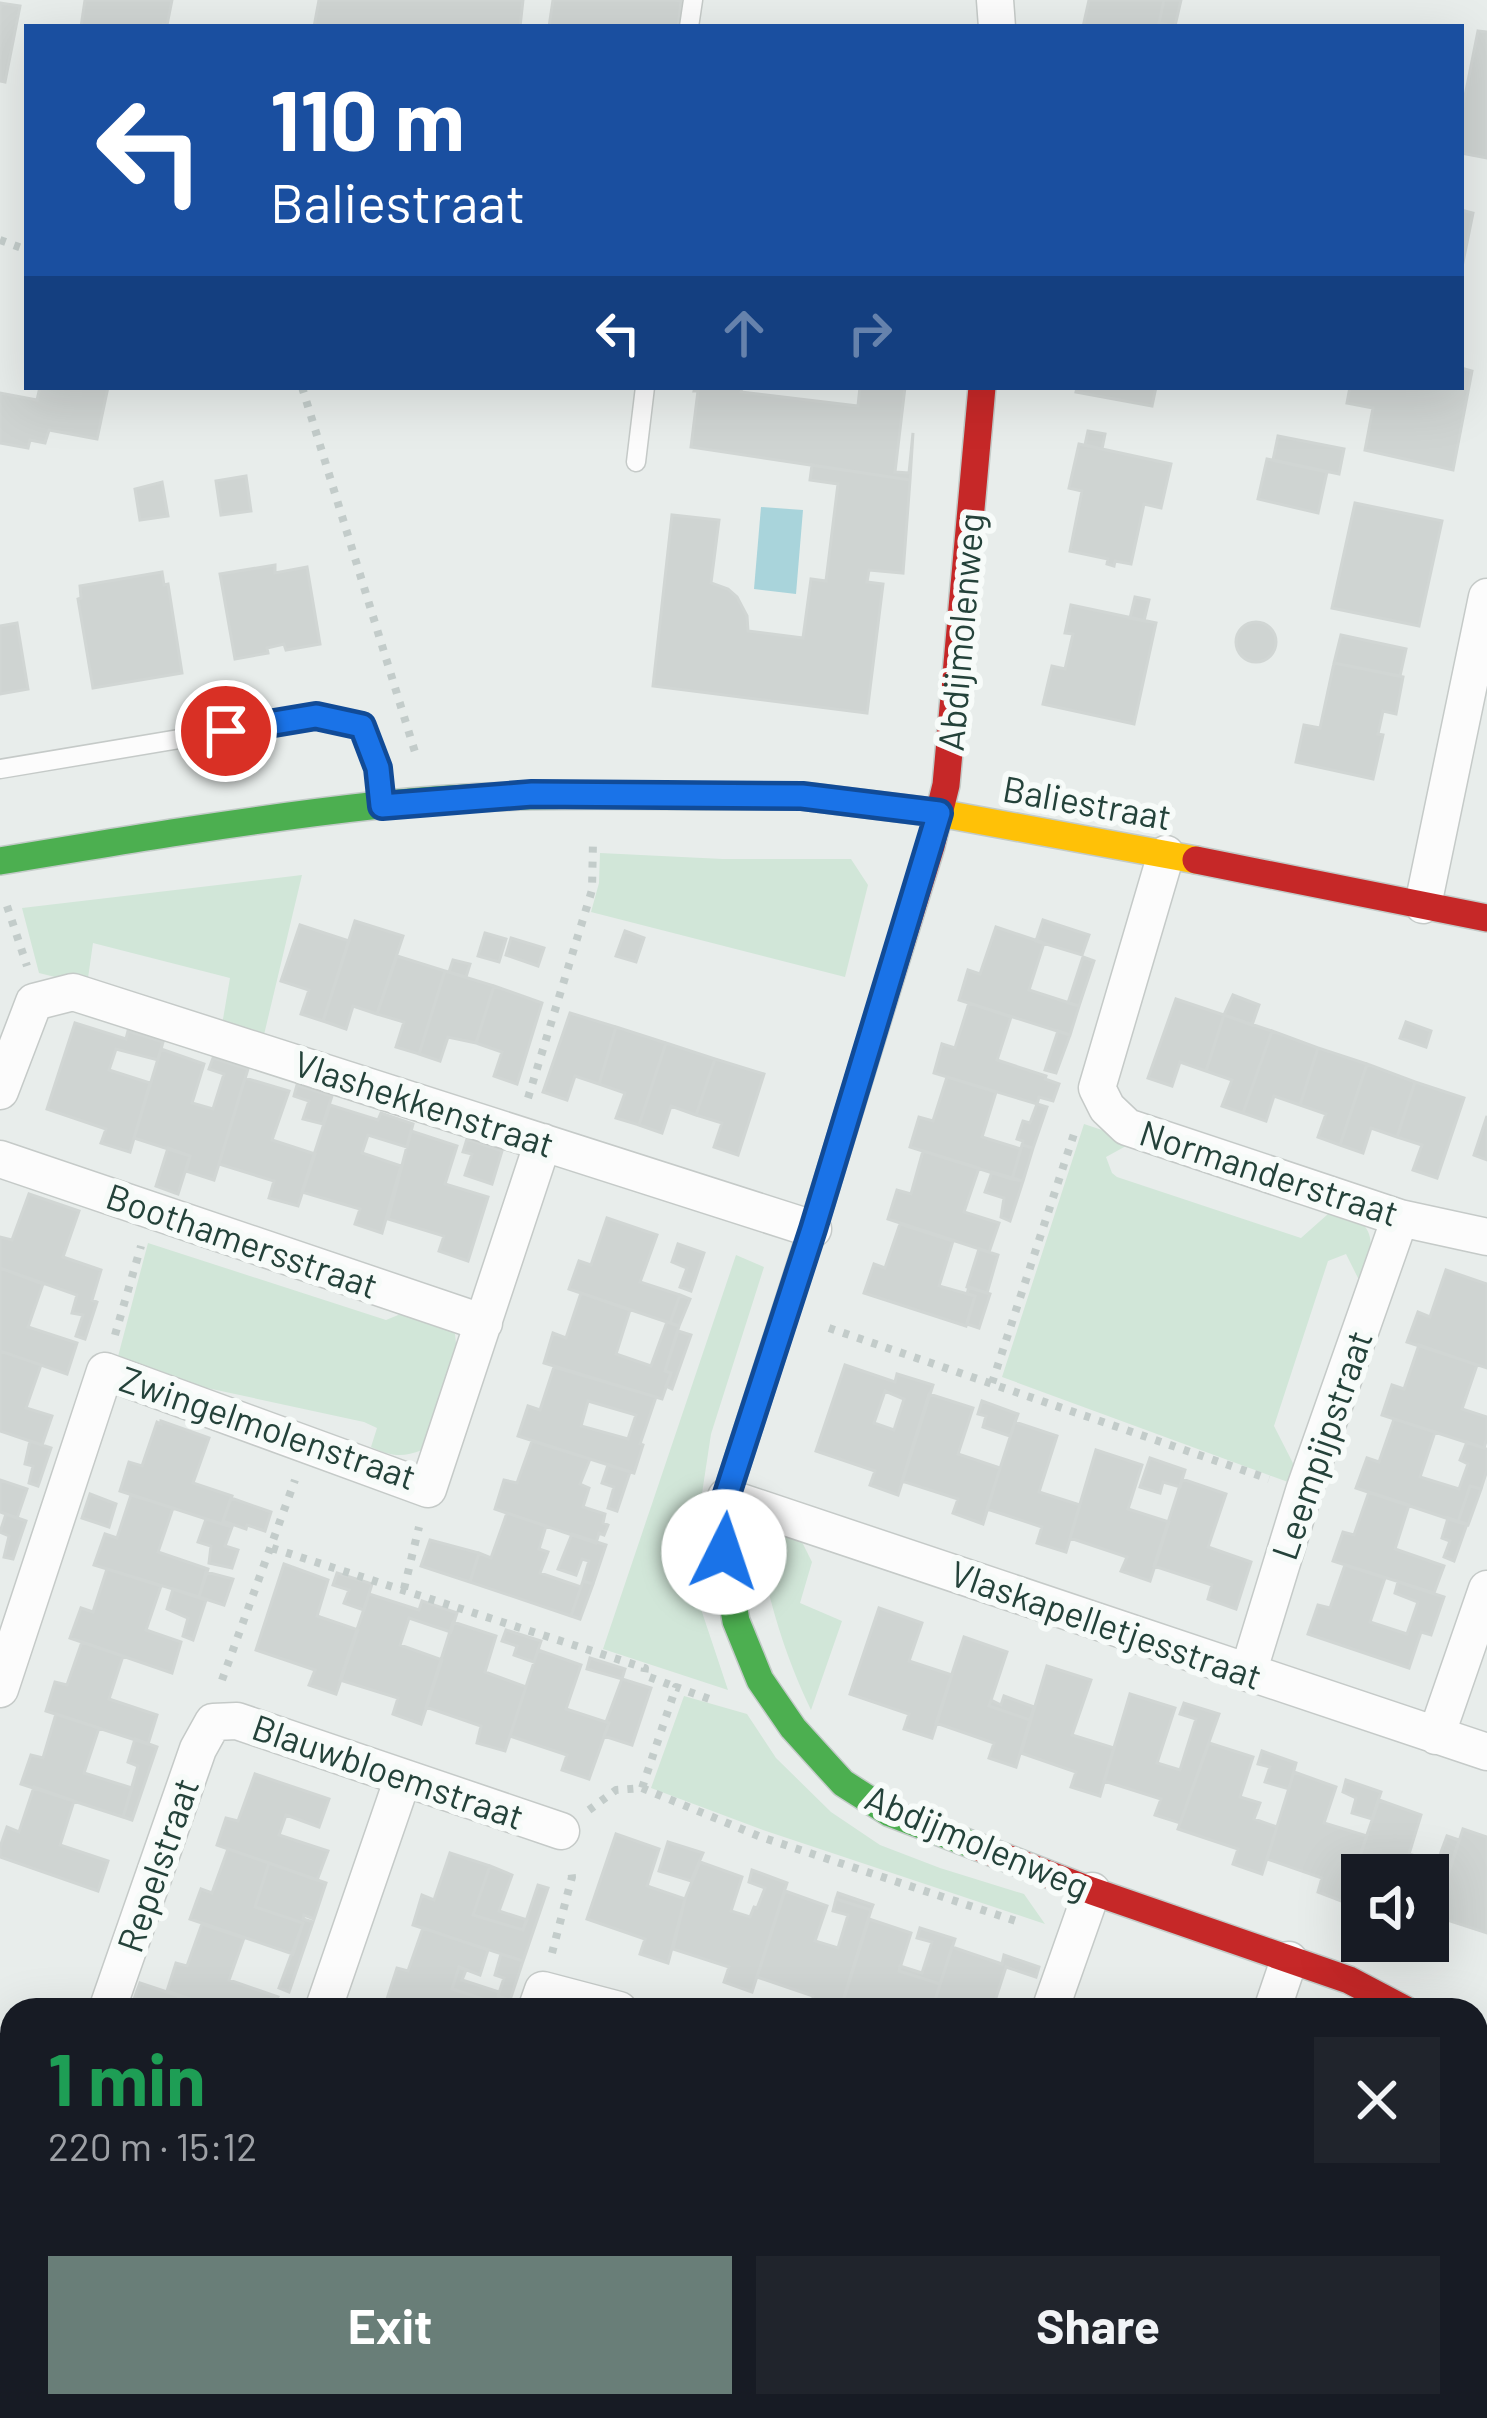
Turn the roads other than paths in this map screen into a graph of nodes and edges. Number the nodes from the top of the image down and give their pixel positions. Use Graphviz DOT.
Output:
graph roads {
  1 [pos="645,390"];
  2 [pos="982,390"];
  3 [pos="636,461"];
  4 [pos="1487,597"];
  5 [pos="0,769"];
  6 [pos="382,806"];
  7 [pos="939,813"];
  8 [pos="1166,854"];
  9 [pos="0,861"];
  10 [pos="1423,905"];
  11 [pos="1487,918"];
  12 [pos="0,1091"];
  13 [pos="529,1138"];
  14 [pos="0,1159"];
  15 [pos="1400,1218"];
  16 [pos="813,1229"];
  17 [pos="1487,1237"];
  18 [pos="484,1323"];
  19 [pos="726,1497"];
  20 [pos="1487,1589"];
  21 [pos="1248,1672"];
  22 [pos="0,1690"];
  23 [pos="213,1722"];
  24 [pos="1436,1736"];
  25 [pos="1487,1752"];
  26 [pos="403,1778"];
  27 [pos="561,1831"];
  28 [pos="1092,1891"];
  29 [pos="1289,1960"];
  30 [pos="111,1998"];
  31 [pos="327,1998"];
  32 [pos="1054,1998"];
  33 [pos="1276,1998"];
  34 [pos="1383,1998"];
  1 -- 3 [label="lane"];
  2 -- 7 [label="street, Abdijmolenweg"];
  4 -- 10 [label="street"];
  5 -- 6 [label="lane"];
  6 -- 7 [label="street, Baliestraat"];
  6 -- 9 [label="street, Baliestraat"];
  7 -- 8 [label="street, Baliestraat"];
  7 -- 16 [label="street, Abdijmolenweg"];
  8 -- 10 [label="street, Baliestraat"];
  8 -- 15 [label="street, Normanderstraat"];
  10 -- 11 [label="street, Baliestraat"];
  12 -- 13 [label="street, Vlashekkenstraat"];
  13 -- 16 [label="street, Vlashekkenstraat"];
  13 -- 18 [label="street, Zwingelmolenstraat"];
  14 -- 18 [label="street, Boothamersstraat"];
  15 -- 17 [label="street, Normanderstraat"];
  15 -- 21 [label="street, Leempijpstraat"];
  16 -- 19 [label="street, Abdijmolenweg"];
  18 -- 22 [label="street, Zwingelmolenstraat"];
  19 -- 21 [label="street, Vlaskapelletjesstraat"];
  19 -- 28 [label="street, Abdijmolenweg"];
  20 -- 24 [label="street"];
  21 -- 24 [label="street, Vlaskapelletjesstraat"];
  23 -- 26 [label="street, Blauwbloemstraat"];
  23 -- 30 [label="street, Repelstraat"];
  24 -- 25 [label="street, Vlaskapelletjesstraat"];
  26 -- 27 [label="street, Blauwbloemstraat"];
  26 -- 31 [label="street"];
  28 -- 29 [label="street, Abdijmolenweg"];
  28 -- 32 [label="street"];
  29 -- 33 [label="street"];
  29 -- 34 [label="street, Abdijmolenweg"];
}
